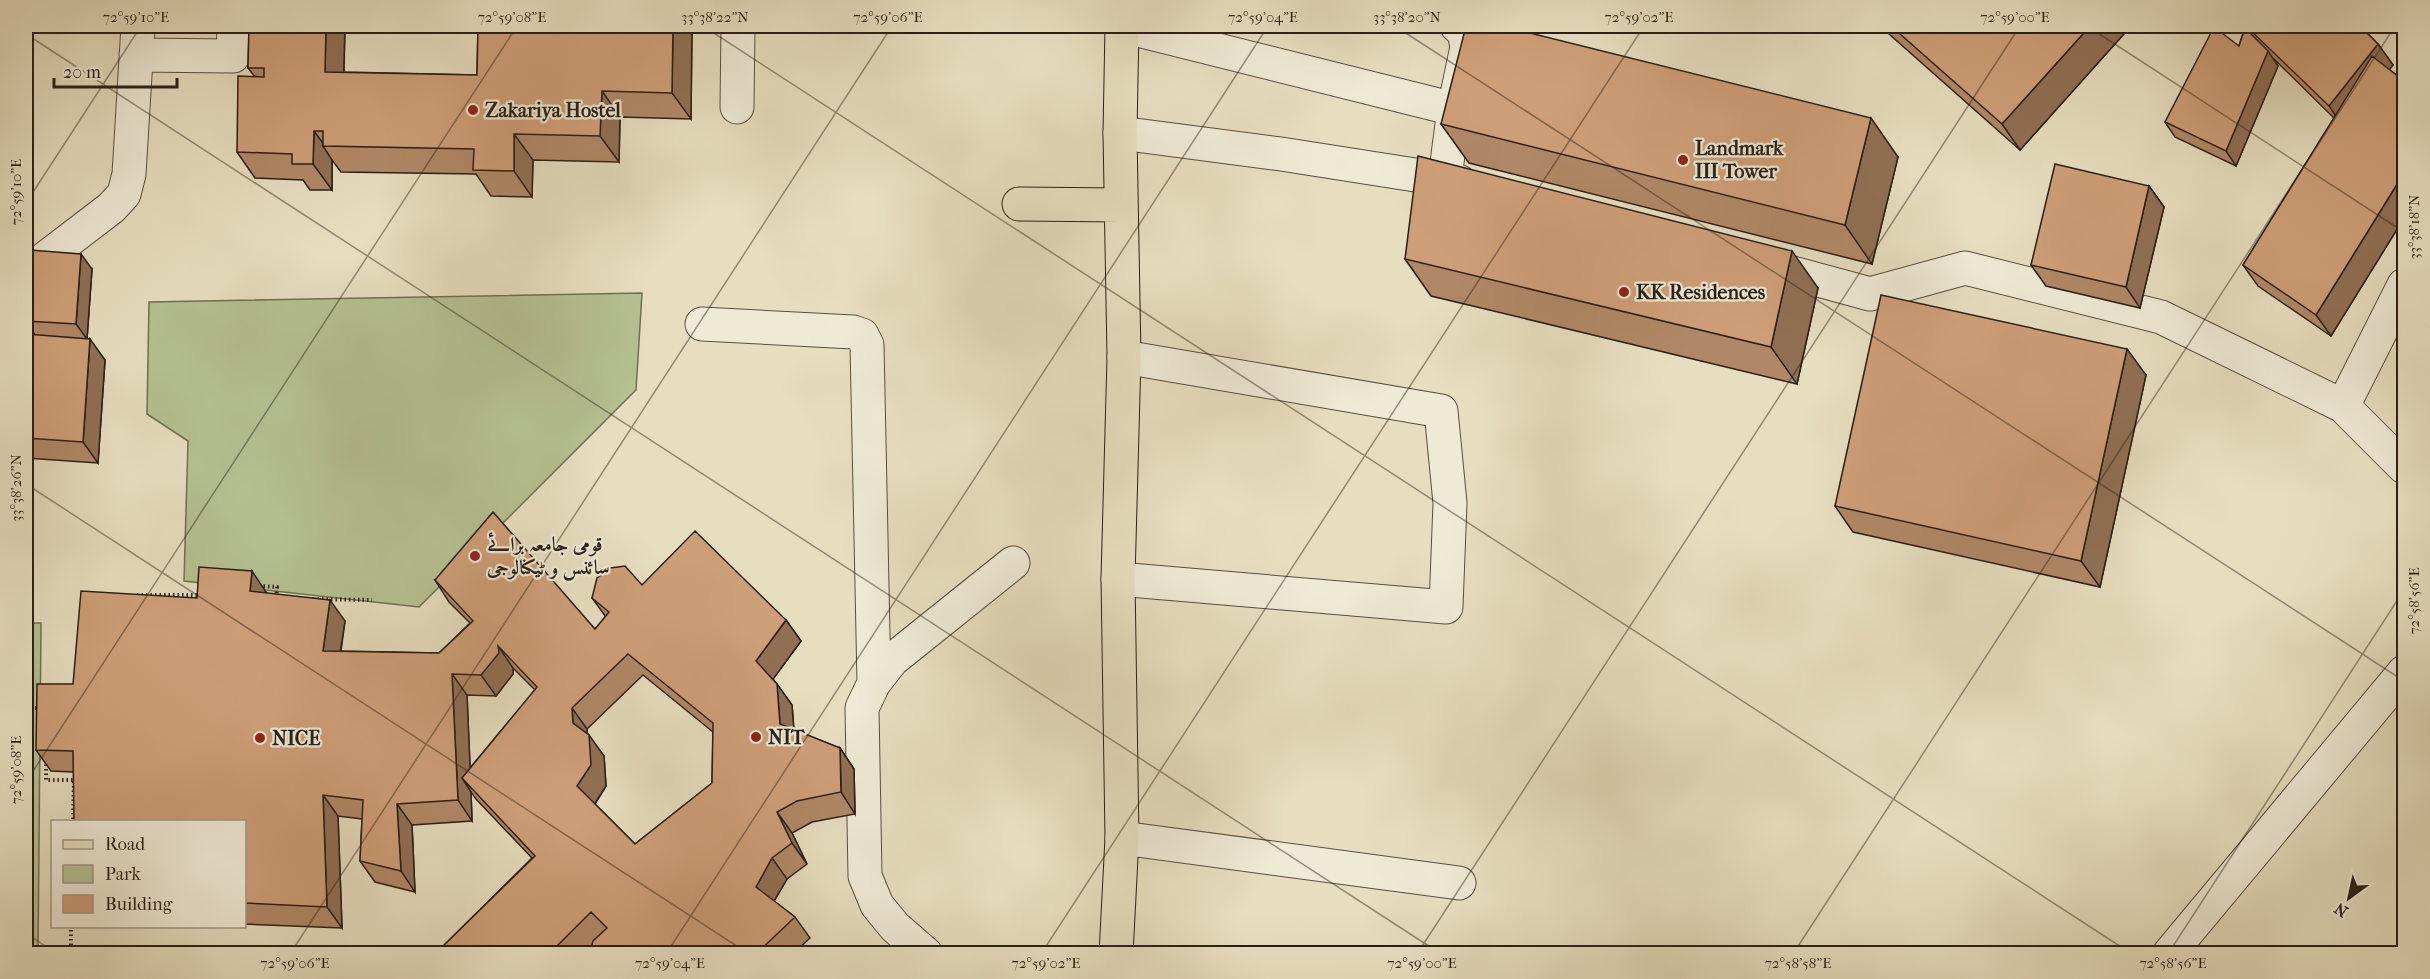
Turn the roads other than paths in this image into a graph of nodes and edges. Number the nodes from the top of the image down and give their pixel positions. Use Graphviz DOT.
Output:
graph roads {
  1 [pos="234,26"];
  2 [pos="738,26"];
  3 [pos="1122,26"];
  4 [pos="1457,26"];
  5 [pos="137,40"];
  6 [pos="736,107"];
  7 [pos="1454,109"];
  8 [pos="1120,133"];
  9 [pos="1445,178"];
  10 [pos="1491,191"];
  11 [pos="1019,204"];
  12 [pos="1121,205"];
  13 [pos="1732,257"];
  14 [pos="26,273"];
  15 [pos="2404,285"];
  16 [pos="702,324"];
  17 [pos="1124,357"];
  18 [pos="2343,406"];
  19 [pos="2404,467"];
  20 [pos="1013,563"];
  21 [pos="1118,579"];
  22 [pos="2404,672"];
  23 [pos="874,683"];
  24 [pos="1122,838"];
  25 [pos="1459,884"];
  26 [pos="926,954"];
  27 [pos="1116,954"];
  28 [pos="2169,954"];
  1 -- 5 [label="street"];
  2 -- 6 [label="street"];
  3 -- 7 [label="street"];
  3 -- 8 [label="main road"];
  4 -- 7 [label="street"];
  5 -- 14 [label="street"];
  7 -- 9 [label="street"];
  8 -- 9 [label="street"];
  8 -- 12 [label="main road"];
  9 -- 10 [label="street"];
  11 -- 12 [label="main road"];
  12 -- 17 [label="main road"];
  13 -- 18 [label="street"];
  15 -- 18 [label="street"];
  16 -- 23 [label="street"];
  17 -- 21 [label="main road"];
  17 -- 21 [label="street"];
  18 -- 19 [label="street"];
  20 -- 23 [label="street"];
  21 -- 24 [label="main road"];
  22 -- 28 [label="street"];
  23 -- 26 [label="street"];
  24 -- 25 [label="street"];
  24 -- 27 [label="main road"];
}
